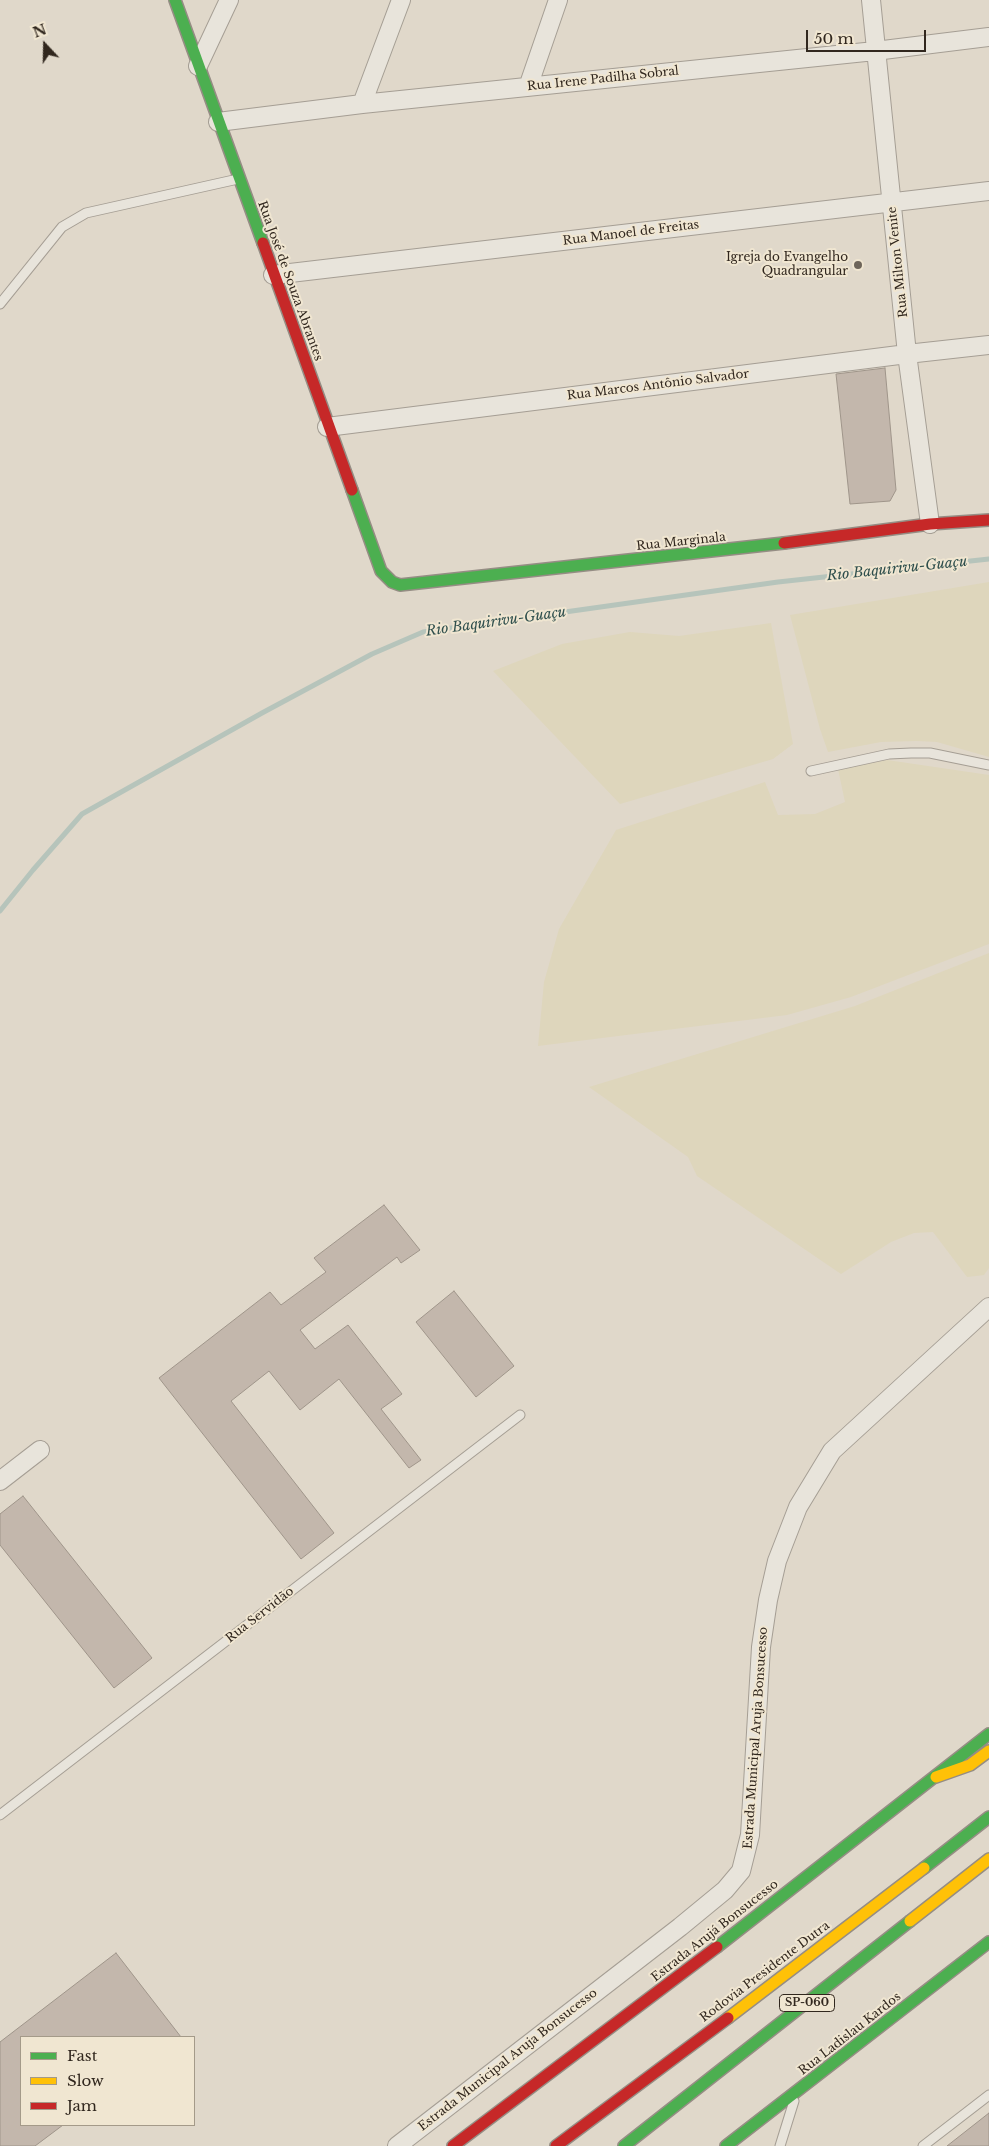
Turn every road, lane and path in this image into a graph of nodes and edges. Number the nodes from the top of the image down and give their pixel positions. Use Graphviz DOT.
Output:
graph roads {
  1 [pos="174,0"];
  2 [pos="229,0"];
  3 [pos="401,0"];
  4 [pos="558,0"];
  5 [pos="871,0"];
  6 [pos="989,37"];
  7 [pos="876,51"];
  8 [pos="198,66"];
  9 [pos="528,87"];
  10 [pos="362,104"];
  11 [pos="218,122"];
  12 [pos="238,180"];
  13 [pos="989,191"];
  14 [pos="892,202"];
  15 [pos="273,275"];
  16 [pos="0,304"];
  17 [pos="989,345"];
  18 [pos="907,354"];
  19 [pos="327,427"];
  20 [pos="989,520"];
  21 [pos="930,524"];
  22 [pos="381,571"];
  23 [pos="989,765"];
  24 [pos="811,771"];
  25 [pos="989,1307"];
  26 [pos="520,1415"];
  27 [pos="40,1450"];
  28 [pos="0,1481"];
  29 [pos="989,1734"];
  30 [pos="989,1751"];
  31 [pos="936,1777"];
  32 [pos="0,1815"];
  33 [pos="989,1818"];
  34 [pos="989,1859"];
  35 [pos="989,1942"];
  36 [pos="797,2092"];
  37 [pos="989,2095"];
  38 [pos="398,2146"];
  39 [pos="454,2146"];
  40 [pos="556,2146"];
  41 [pos="624,2146"];
  42 [pos="726,2146"];
  43 [pos="780,2146"];
  44 [pos="923,2146"];
  1 -- 8 [label="main road, Rua José de Souza Abrantes"];
  2 -- 8 [label="street"];
  3 -- 10 [label="street"];
  4 -- 9 [label="street"];
  5 -- 7 [label="street, Rua Milton Venite"];
  6 -- 7 [label="street, Rua Irene Padilha Sobral"];
  7 -- 9 [label="street, Rua Irene Padilha Sobral"];
  7 -- 14 [label="street, Rua Milton Venite"];
  8 -- 11 [label="main road, Rua José de Souza Abrantes"];
  9 -- 10 [label="street, Rua Irene Padilha Sobral"];
  10 -- 11 [label="street, Rua Irene Padilha Sobral"];
  11 -- 12 [label="main road, Rua José de Souza Abrantes"];
  12 -- 15 [label="main road, Rua José de Souza Abrantes"];
  12 -- 16 [label="lane"];
  13 -- 14 [label="street, Rua Manoel de Freitas"];
  14 -- 15 [label="street, Rua Manoel de Freitas"];
  14 -- 18 [label="street, Rua Milton Venite"];
  15 -- 19 [label="main road, Rua José de Souza Abrantes"];
  17 -- 18 [label="street, Rua Marcos Antônio Salvador"];
  18 -- 19 [label="street, Rua Marcos Antônio Salvador"];
  18 -- 21 [label="street, Rua Milton Venite"];
  19 -- 22 [label="main road, Rua José de Souza Abrantes"];
  20 -- 21 [label="main road, Rua Marginala"];
  21 -- 22 [label="main road, Rua Marginala"];
  23 -- 24 [label="lane"];
  25 -- 38 [label="street, Estrada Municipal Aruja Bonsucesso"];
  26 -- 32 [label="lane, Rua Servidão"];
  27 -- 28 [label="street"];
  29 -- 31 [label="main road, Estrada Arujá Bonsucesso"];
  30 -- 31 [label="main road"];
  31 -- 39 [label="main road, Estrada Arujá Bonsucesso"];
  33 -- 40 [label="main road, Rodovia Presidente Dutra / SP-060"];
  34 -- 41 [label="main road, SP-060"];
  35 -- 36 [label="main road, Rua Ladislau Kardos"];
  36 -- 42 [label="main road, Rua Ladislau Kardos"];
  36 -- 43 [label="lane"];
  37 -- 44 [label="lane"];
}
